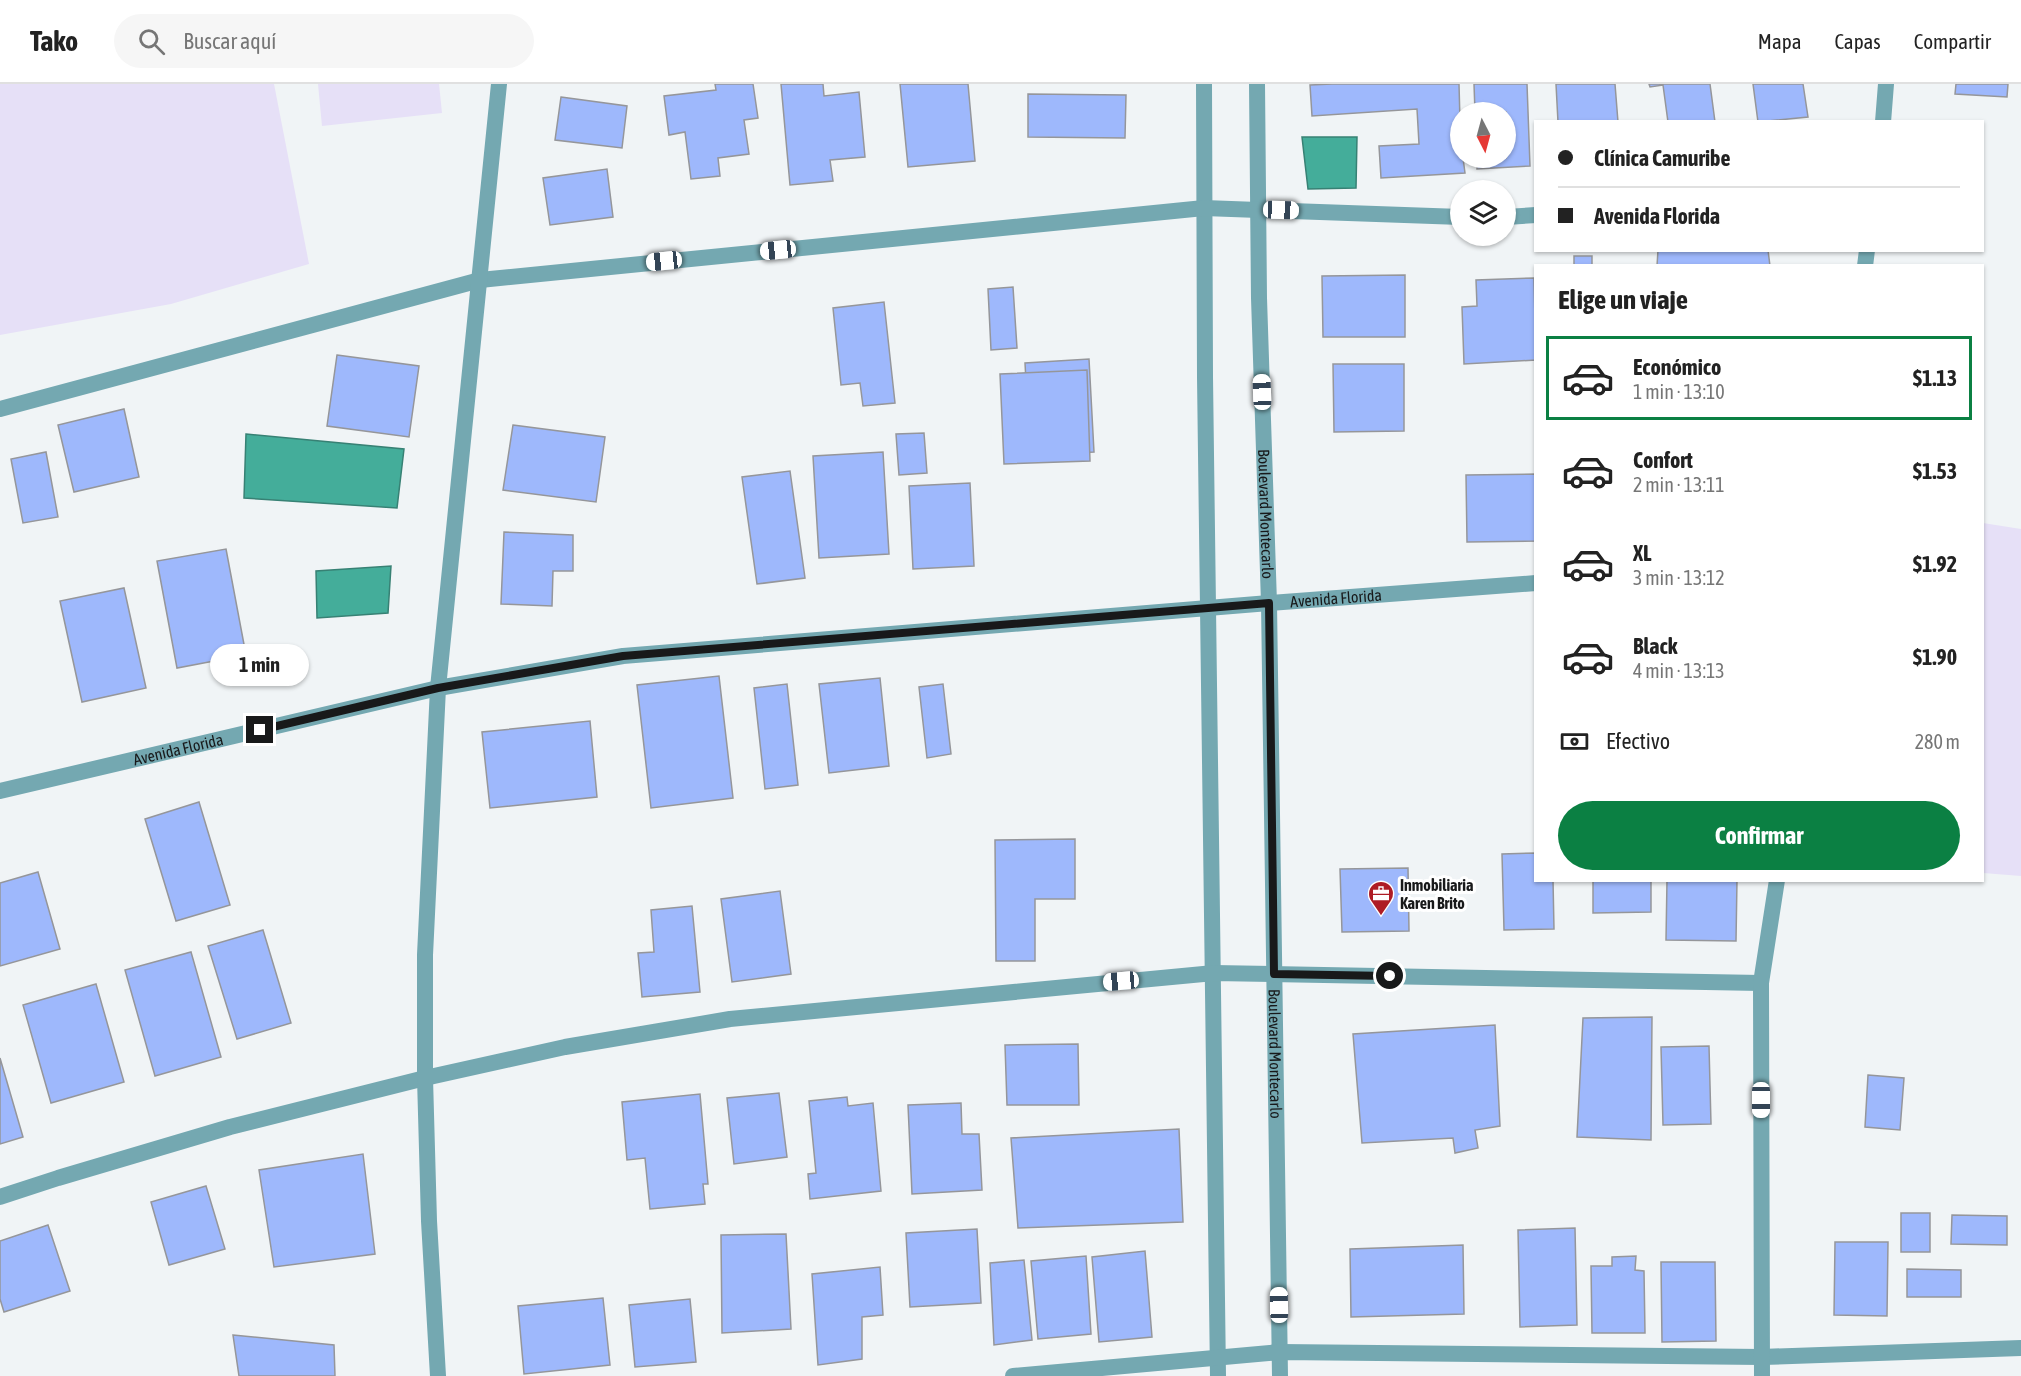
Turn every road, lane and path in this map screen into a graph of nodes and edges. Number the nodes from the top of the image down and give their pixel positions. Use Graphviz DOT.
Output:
graph roads {
  1 [pos="499,84"];
  2 [pos="1204,84"];
  3 [pos="1257,84"];
  4 [pos="1887,84"];
  5 [pos="1883,120"];
  6 [pos="1204,208"];
  7 [pos="1259,210"];
  8 [pos="1534,215"];
  9 [pos="1516,216"];
  10 [pos="1450,217"];
  11 [pos="480,280"];
  12 [pos="0,409"];
  13 [pos="1534,583"];
  14 [pos="1269,603"];
  15 [pos="1209,608"];
  16 [pos="438,688"];
  17 [pos="0,791"];
  18 [pos="1777,882"];
  19 [pos="1214,973"];
  20 [pos="1274,974"];
  21 [pos="1761,983"];
  22 [pos="425,1078"];
  23 [pos="0,1197"];
  24 [pos="2021,1348"];
  25 [pos="1280,1352"];
  26 [pos="1218,1357"];
  27 [pos="1762,1357"];
  28 [pos="438,1376"];
  29 [pos="1013,1376"];
  30 [pos="1218,1376"];
  31 [pos="1280,1376"];
  32 [pos="1762,1376"];
  1 -- 11 [label="street"];
  2 -- 6 [label="street"];
  3 -- 7 [label="street, Boulevard Montecarlo"];
  4 -- 5 [label="street"];
  6 -- 7 [label="street"];
  6 -- 11 [label="street"];
  6 -- 15 [label="street"];
  7 -- 10 [label="street"];
  7 -- 14 [label="street, Boulevard Montecarlo"];
  8 -- 9 [label="street"];
  11 -- 12 [label="street"];
  11 -- 16 [label="street"];
  13 -- 14 [label="street, Avenida Florida"];
  14 -- 15 [label="street, Avenida Florida"];
  14 -- 20 [label="street, Boulevard Montecarlo"];
  15 -- 16 [label="street, Avenida Florida"];
  15 -- 19 [label="street"];
  16 -- 17 [label="street, Avenida Florida"];
  16 -- 22 [label="street"];
  18 -- 21 [label="street"];
  19 -- 20 [label="street"];
  19 -- 22 [label="street"];
  19 -- 26 [label="street"];
  20 -- 21 [label="street"];
  20 -- 25 [label="street, Boulevard Montecarlo"];
  21 -- 27 [label="street"];
  22 -- 23 [label="street"];
  22 -- 28 [label="street"];
  24 -- 27 [label="street"];
  25 -- 26 [label="street"];
  25 -- 27 [label="street"];
  25 -- 31 [label="street, Boulevard Montecarlo"];
  26 -- 29 [label="street"];
  26 -- 30 [label="street"];
  27 -- 32 [label="street"];
}
